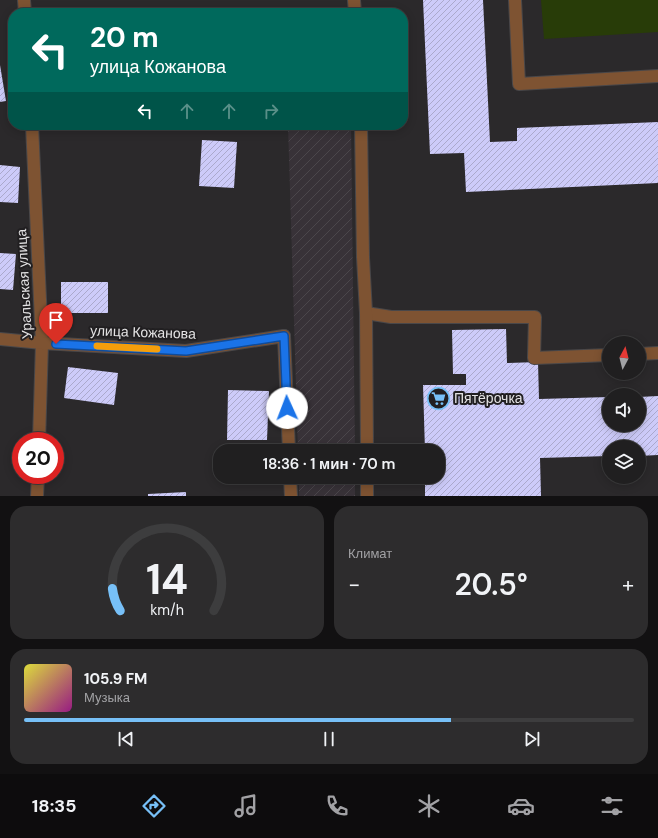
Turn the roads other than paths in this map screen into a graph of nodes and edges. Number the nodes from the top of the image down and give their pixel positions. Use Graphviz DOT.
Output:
graph roads {
  1 [pos="515,0"];
  2 [pos="658,76"];
  3 [pos="32,130"];
  4 [pos="362,130"];
  5 [pos="366,313"];
  6 [pos="0,339"];
  7 [pos="42,343"];
  8 [pos="658,353"];
  9 [pos="646,354"];
  10 [pos="602,355"];
  11 [pos="39,432"];
  12 [pos="289,444"];
  13 [pos="367,444"];
  14 [pos="38,484"];
  15 [pos="290,484"];
  16 [pos="367,484"];
  17 [pos="37,496"];
  18 [pos="291,496"];
  19 [pos="367,496"];
  1 -- 2 [label="street"];
  3 -- 7 [label="street, Уральская улица"];
  4 -- 5 [label="street"];
  5 -- 10 [label="street"];
  5 -- 13 [label="street"];
  6 -- 7 [label="street, улица Кожанова"];
  7 -- 11 [label="street, Уральская улица"];
  7 -- 12 [label="street, улица Кожанова"];
  8 -- 9 [label="street"];
  14 -- 17 [label="street"];
  15 -- 18 [label="street"];
  16 -- 19 [label="street"];
}
